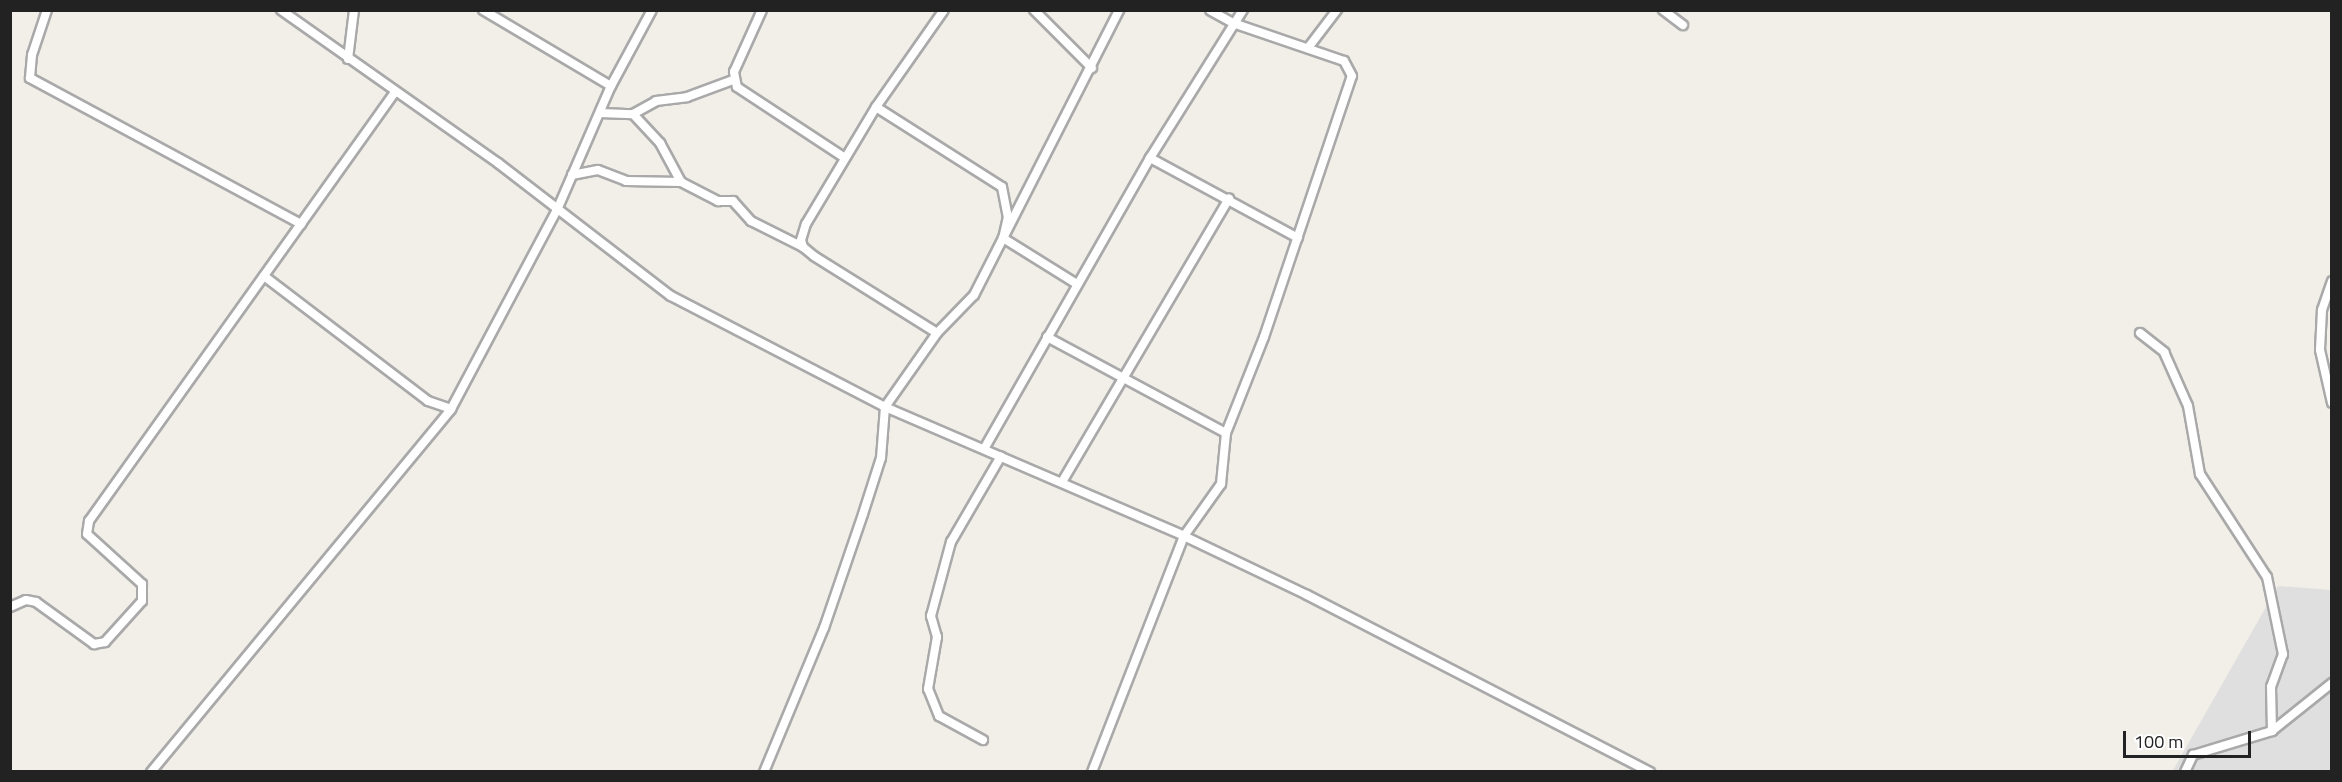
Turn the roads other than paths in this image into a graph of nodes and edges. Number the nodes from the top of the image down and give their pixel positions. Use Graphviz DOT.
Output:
graph roads {
  1 [pos="47,10"];
  2 [pos="281,10"];
  3 [pos="354,10"];
  4 [pos="483,10"];
  5 [pos="652,10"];
  6 [pos="762,10"];
  7 [pos="945,10"];
  8 [pos="1034,10"];
  9 [pos="1119,10"];
  10 [pos="1210,10"];
  11 [pos="1243,10"];
  12 [pos="1336,10"];
  13 [pos="1663,10"];
  14 [pos="1233,23"];
  15 [pos="1683,25"];
  16 [pos="1308,48"];
  17 [pos="348,59"];
  18 [pos="1092,68"];
  19 [pos="733,80"];
  20 [pos="611,86"];
  21 [pos="395,92"];
  22 [pos="876,107"];
  23 [pos="600,113"];
  24 [pos="633,114"];
  25 [pos="845,158"];
  26 [pos="1150,158"];
  27 [pos="572,175"];
  28 [pos="681,182"];
  29 [pos="1229,198"];
  30 [pos="557,210"];
  31 [pos="301,224"];
  32 [pos="1003,238"];
  33 [pos="1298,238"];
  34 [pos="803,247"];
  35 [pos="264,276"];
  36 [pos="2331,281"];
  37 [pos="1077,284"];
  38 [pos="937,333"];
  39 [pos="2140,333"];
  40 [pos="1047,337"];
  41 [pos="1122,380"];
  42 [pos="2331,403"];
  43 [pos="885,407"];
  44 [pos="451,409"];
  45 [pos="1226,433"];
  46 [pos="984,450"];
  47 [pos="1001,456"];
  48 [pos="1062,482"];
  49 [pos="1184,536"];
  50 [pos="10,607"];
  51 [pos="2331,683"];
  52 [pos="2272,731"];
  53 [pos="983,740"];
  54 [pos="152,771"];
  55 [pos="764,771"];
  56 [pos="1092,771"];
  57 [pos="1650,771"];
  58 [pos="2185,771"];
  1 -- 31 [label="street"];
  2 -- 17 [label="street"];
  3 -- 17 [label="street"];
  4 -- 20 [label="street"];
  5 -- 20 [label="street"];
  6 -- 19 [label="street"];
  7 -- 22 [label="street"];
  8 -- 18 [label="street"];
  9 -- 18 [label="street"];
  10 -- 14 [label="street"];
  11 -- 14 [label="street"];
  12 -- 16 [label="street"];
  13 -- 15 [label="street"];
  14 -- 16 [label="street"];
  14 -- 26 [label="street"];
  16 -- 33 [label="street"];
  17 -- 21 [label="street"];
  18 -- 32 [label="street"];
  19 -- 24 [label="street"];
  19 -- 25 [label="street"];
  20 -- 23 [label="street"];
  21 -- 30 [label="street"];
  21 -- 31 [label="street"];
  22 -- 25 [label="street"];
  22 -- 32 [label="street"];
  23 -- 24 [label="street"];
  23 -- 27 [label="street"];
  24 -- 28 [label="street"];
  25 -- 34 [label="street"];
  26 -- 29 [label="street"];
  26 -- 37 [label="street"];
  27 -- 28 [label="street"];
  27 -- 30 [label="street"];
  28 -- 34 [label="street"];
  29 -- 33 [label="street"];
  29 -- 41 [label="street"];
  30 -- 43 [label="street"];
  30 -- 44 [label="street"];
  31 -- 35 [label="street"];
  32 -- 37 [label="street"];
  32 -- 38 [label="street"];
  33 -- 45 [label="street"];
  34 -- 38 [label="street"];
  35 -- 44 [label="street"];
  35 -- 50 [label="street"];
  36 -- 42 [label="street"];
  37 -- 40 [label="street"];
  38 -- 43 [label="street"];
  39 -- 52 [label="street"];
  40 -- 41 [label="street"];
  40 -- 46 [label="street"];
  41 -- 45 [label="street"];
  41 -- 48 [label="street"];
  43 -- 46 [label="street"];
  43 -- 55 [label="street"];
  44 -- 54 [label="street"];
  45 -- 49 [label="street"];
  46 -- 47 [label="street"];
  47 -- 48 [label="street"];
  47 -- 53 [label="street"];
  48 -- 49 [label="street"];
  49 -- 56 [label="street"];
  49 -- 57 [label="street"];
  51 -- 52 [label="street"];
  52 -- 58 [label="street"];
}
